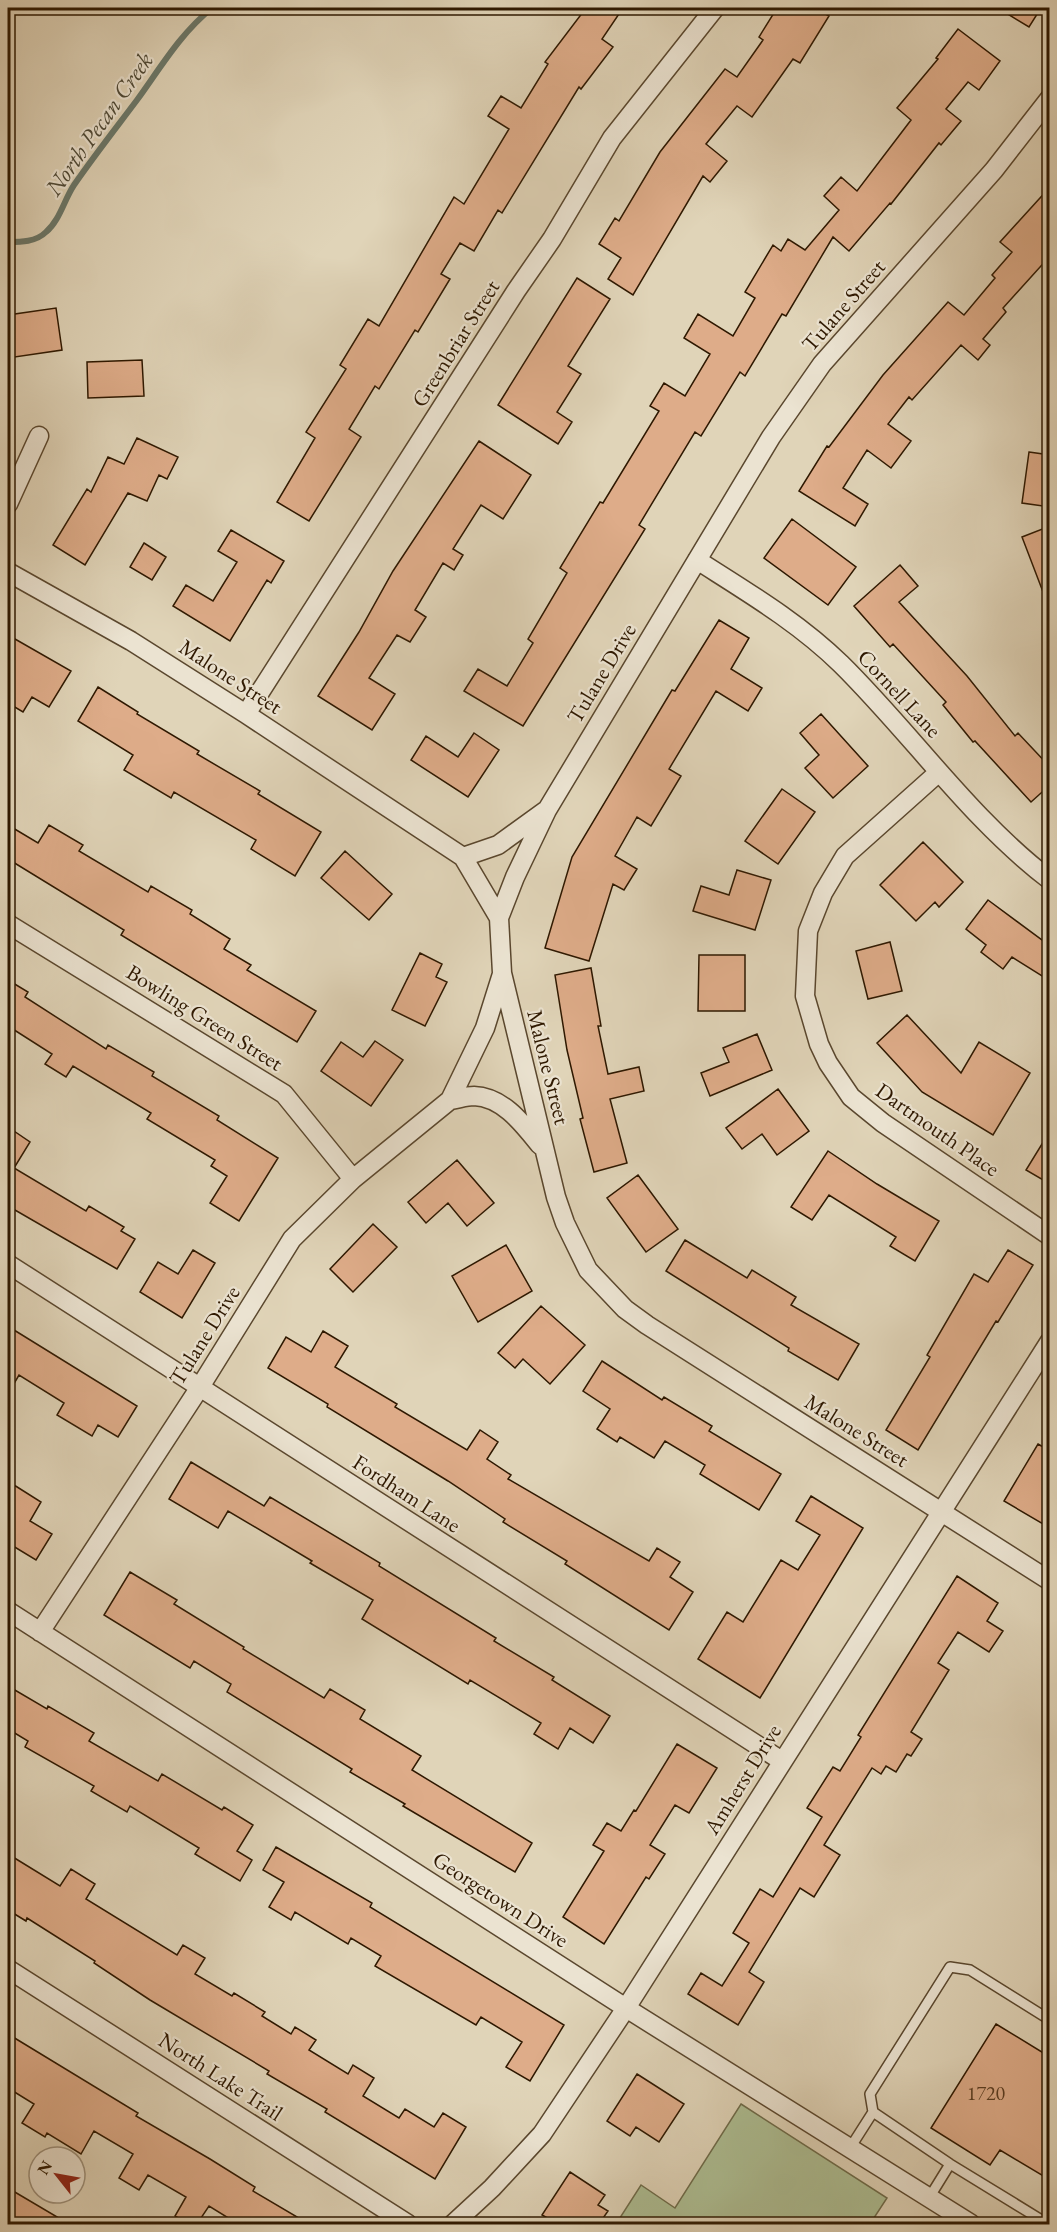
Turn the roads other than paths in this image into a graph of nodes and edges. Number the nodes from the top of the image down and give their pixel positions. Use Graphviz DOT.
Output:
graph roads {
  1 [pos="715,8"];
  2 [pos="1050,98"];
  3 [pos="39,436"];
  4 [pos="8,504"];
  5 [pos="697,560"];
  6 [pos="8,572"];
  7 [pos="246,714"];
  8 [pos="939,772"];
  9 [pos="547,810"];
  10 [pos="463,857"];
  11 [pos="1050,880"];
  12 [pos="499,918"];
  13 [pos="8,924"];
  14 [pos="502,973"];
  15 [pos="450,1100"];
  16 [pos="544,1149"];
  17 [pos="353,1179"];
  18 [pos="1050,1236"];
  19 [pos="8,1264"];
  20 [pos="1050,1341"];
  21 [pos="200,1388"];
  22 [pos="940,1512"];
  23 [pos="1050,1581"];
  24 [pos="8,1611"];
  25 [pos="40,1632"];
  26 [pos="782,1761"];
  27 [pos="8,1969"];
  28 [pos="626,2008"];
  29 [pos="1050,2019"];
  30 [pos="873,2112"];
  31 [pos="850,2148"];
  32 [pos="950,2164"];
  33 [pos="929,2198"];
  34 [pos="408,2224"];
  35 [pos="453,2224"];
  36 [pos="971,2224"];
  37 [pos="1048,2224"];
  1 -- 7 [label="street, Greenbriar Street"];
  2 -- 5 [label="street, Tulane Street"];
  3 -- 4 [label="street"];
  5 -- 8 [label="street, Cornell Lane"];
  5 -- 9 [label="street, Tulane Drive"];
  6 -- 7 [label="street, Malone Street"];
  7 -- 10 [label="street, Malone Street"];
  8 -- 11 [label="street, Cornell Lane"];
  8 -- 18 [label="street, Dartmouth Place"];
  9 -- 10 [label="street, Tulane Drive"];
  9 -- 12 [label="street, Tulane Drive"];
  10 -- 12 [label="street, Malone Street"];
  12 -- 14 [label="street, Malone Street"];
  13 -- 17 [label="street, Bowling Green Street"];
  14 -- 15 [label="street, Tulane Drive"];
  14 -- 16 [label="street, Malone Street"];
  15 -- 16 [label="street"];
  15 -- 17 [label="street, Tulane Drive"];
  16 -- 22 [label="street, Malone Street"];
  17 -- 21 [label="street, Tulane Drive"];
  19 -- 21 [label="street, Fordham Lane"];
  20 -- 22 [label="street, Amherst Drive"];
  21 -- 25 [label="street, Tulane Drive"];
  21 -- 26 [label="street, Fordham Lane"];
  22 -- 23 [label="street, Malone Street"];
  22 -- 26 [label="street, Amherst Drive"];
  24 -- 25 [label="street, Georgetown Drive"];
  25 -- 28 [label="street, Georgetown Drive"];
  26 -- 28 [label="street, Amherst Drive"];
  27 -- 34 [label="street, North Lake Trail"];
  28 -- 31 [label="street, Georgetown Drive"];
  28 -- 35 [label="street, Amherst Drive"];
  29 -- 30 [label="lane"];
  30 -- 31 [label="lane"];
  30 -- 32 [label="lane"];
  31 -- 33 [label="street, Georgetown Drive"];
  32 -- 33 [label="lane"];
  32 -- 37 [label="lane"];
  33 -- 36 [label="street, Georgetown Drive"];
}
